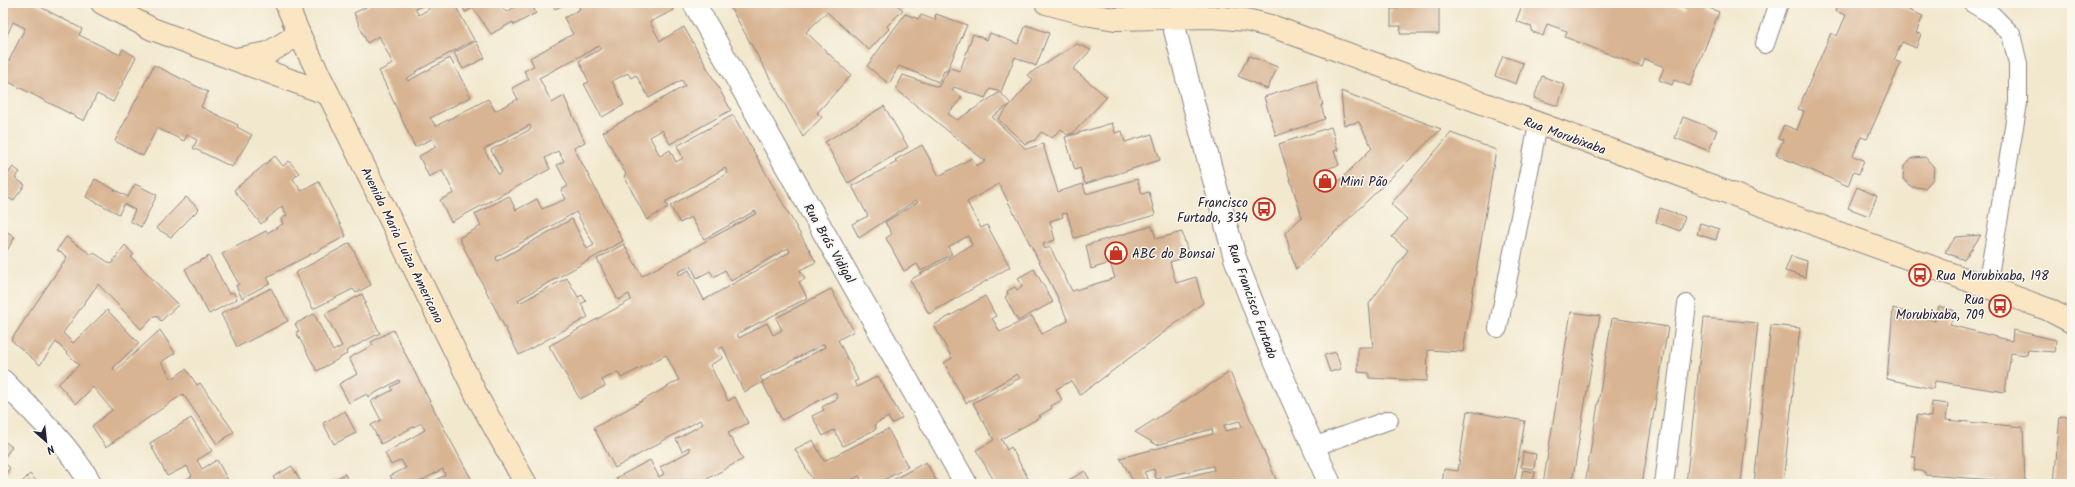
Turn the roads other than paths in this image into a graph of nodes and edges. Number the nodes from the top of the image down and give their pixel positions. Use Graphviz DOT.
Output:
graph roads {
  1 [pos="102,3"];
  2 [pos="286,3"];
  3 [pos="694,3"];
  4 [pos="1046,3"];
  5 [pos="1780,3"];
  6 [pos="1972,3"];
  7 [pos="1172,18"];
  8 [pos="299,34"];
  9 [pos="1765,44"];
  10 [pos="235,59"];
  11 [pos="328,94"];
  12 [pos="1538,125"];
  13 [pos="1987,287"];
  14 [pos="1687,304"];
  15 [pos="2072,322"];
  16 [pos="1498,328"];
  17 [pos="3,381"];
  18 [pos="1389,420"];
  19 [pos="1313,447"];
  20 [pos="91,484"];
  21 [pos="526,484"];
  22 [pos="966,484"];
  23 [pos="1330,484"];
  24 [pos="1664,484"];
  1 -- 10 [label="street"];
  2 -- 8 [label="street, Avenida Maria Luiza Americano"];
  3 -- 22 [label="street, Rua Brás Vidigal"];
  4 -- 7 [label="street, Rua Morubixaba"];
  5 -- 9 [label="lane"];
  6 -- 13 [label="lane"];
  7 -- 12 [label="street, Rua Morubixaba"];
  7 -- 19 [label="street, Rua Francisco Furtado"];
  8 -- 10 [label="street"];
  8 -- 11 [label="street, Avenida Maria Luiza Americano"];
  10 -- 11 [label="street"];
  11 -- 21 [label="street, Avenida Maria Luiza Americano"];
  12 -- 13 [label="street, Rua Morubixaba"];
  12 -- 16 [label="lane"];
  13 -- 15 [label="street, Rua Morubixaba"];
  14 -- 24 [label="lane"];
  17 -- 20 [label="street"];
  18 -- 19 [label="lane"];
  19 -- 23 [label="street, Rua Francisco Furtado"];
}
